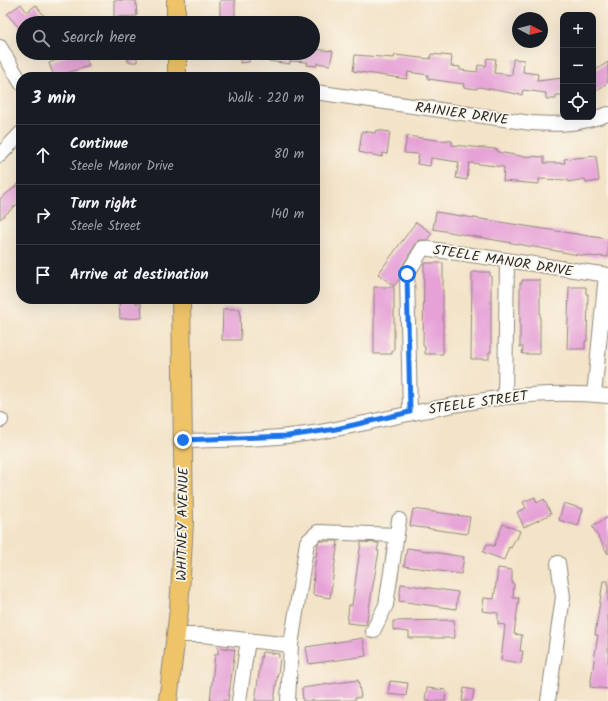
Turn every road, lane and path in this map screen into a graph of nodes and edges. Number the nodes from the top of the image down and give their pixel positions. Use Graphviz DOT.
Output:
graph roads {
  1 [pos="176,0"];
  2 [pos="176,16"];
  3 [pos="0,47"];
  4 [pos="177,60"];
  5 [pos="177,72"];
  6 [pos="16,74"];
  7 [pos="320,93"];
  8 [pos="608,114"];
  9 [pos="16,138"];
  10 [pos="0,155"];
  11 [pos="508,260"];
  12 [pos="607,275"];
  13 [pos="180,304"];
  14 [pos="594,395"];
  15 [pos="608,396"];
  16 [pos="505,397"];
  17 [pos="410,412"];
  18 [pos="183,440"];
  19 [pos="400,520"];
  20 [pos="397,535"];
  21 [pos="558,563"];
  22 [pos="373,631"];
  23 [pos="176,635"];
  24 [pos="248,640"];
  25 [pos="292,645"];
  26 [pos="168,701"];
  27 [pos="239,701"];
  28 [pos="288,701"];
  29 [pos="548,701"];
  1 -- 2 [label="main road"];
  3 -- 6 [label="street"];
  4 -- 5 [label="main road"];
  7 -- 8 [label="street, RAINIER DRIVE"];
  9 -- 10 [label="street"];
  11 -- 12 [label="street, STEELE MANOR DRIVE"];
  11 -- 16 [label="street"];
  11 -- 17 [label="street, STEELE MANOR DRIVE"];
  12 -- 14 [label="street"];
  13 -- 18 [label="main road, WHITNEY AVENUE"];
  14 -- 15 [label="street, STEELE STREET"];
  14 -- 16 [label="street, STEELE STREET"];
  16 -- 17 [label="street, STEELE STREET"];
  17 -- 18 [label="street, STEELE STREET"];
  18 -- 23 [label="main road, WHITNEY AVENUE"];
  19 -- 20 [label="street"];
  20 -- 22 [label="street"];
  20 -- 25 [label="street"];
  21 -- 29 [label="street"];
  23 -- 24 [label="street"];
  23 -- 26 [label="main road, WHITNEY AVENUE"];
  24 -- 25 [label="street"];
  24 -- 27 [label="street"];
  25 -- 28 [label="street"];
}
